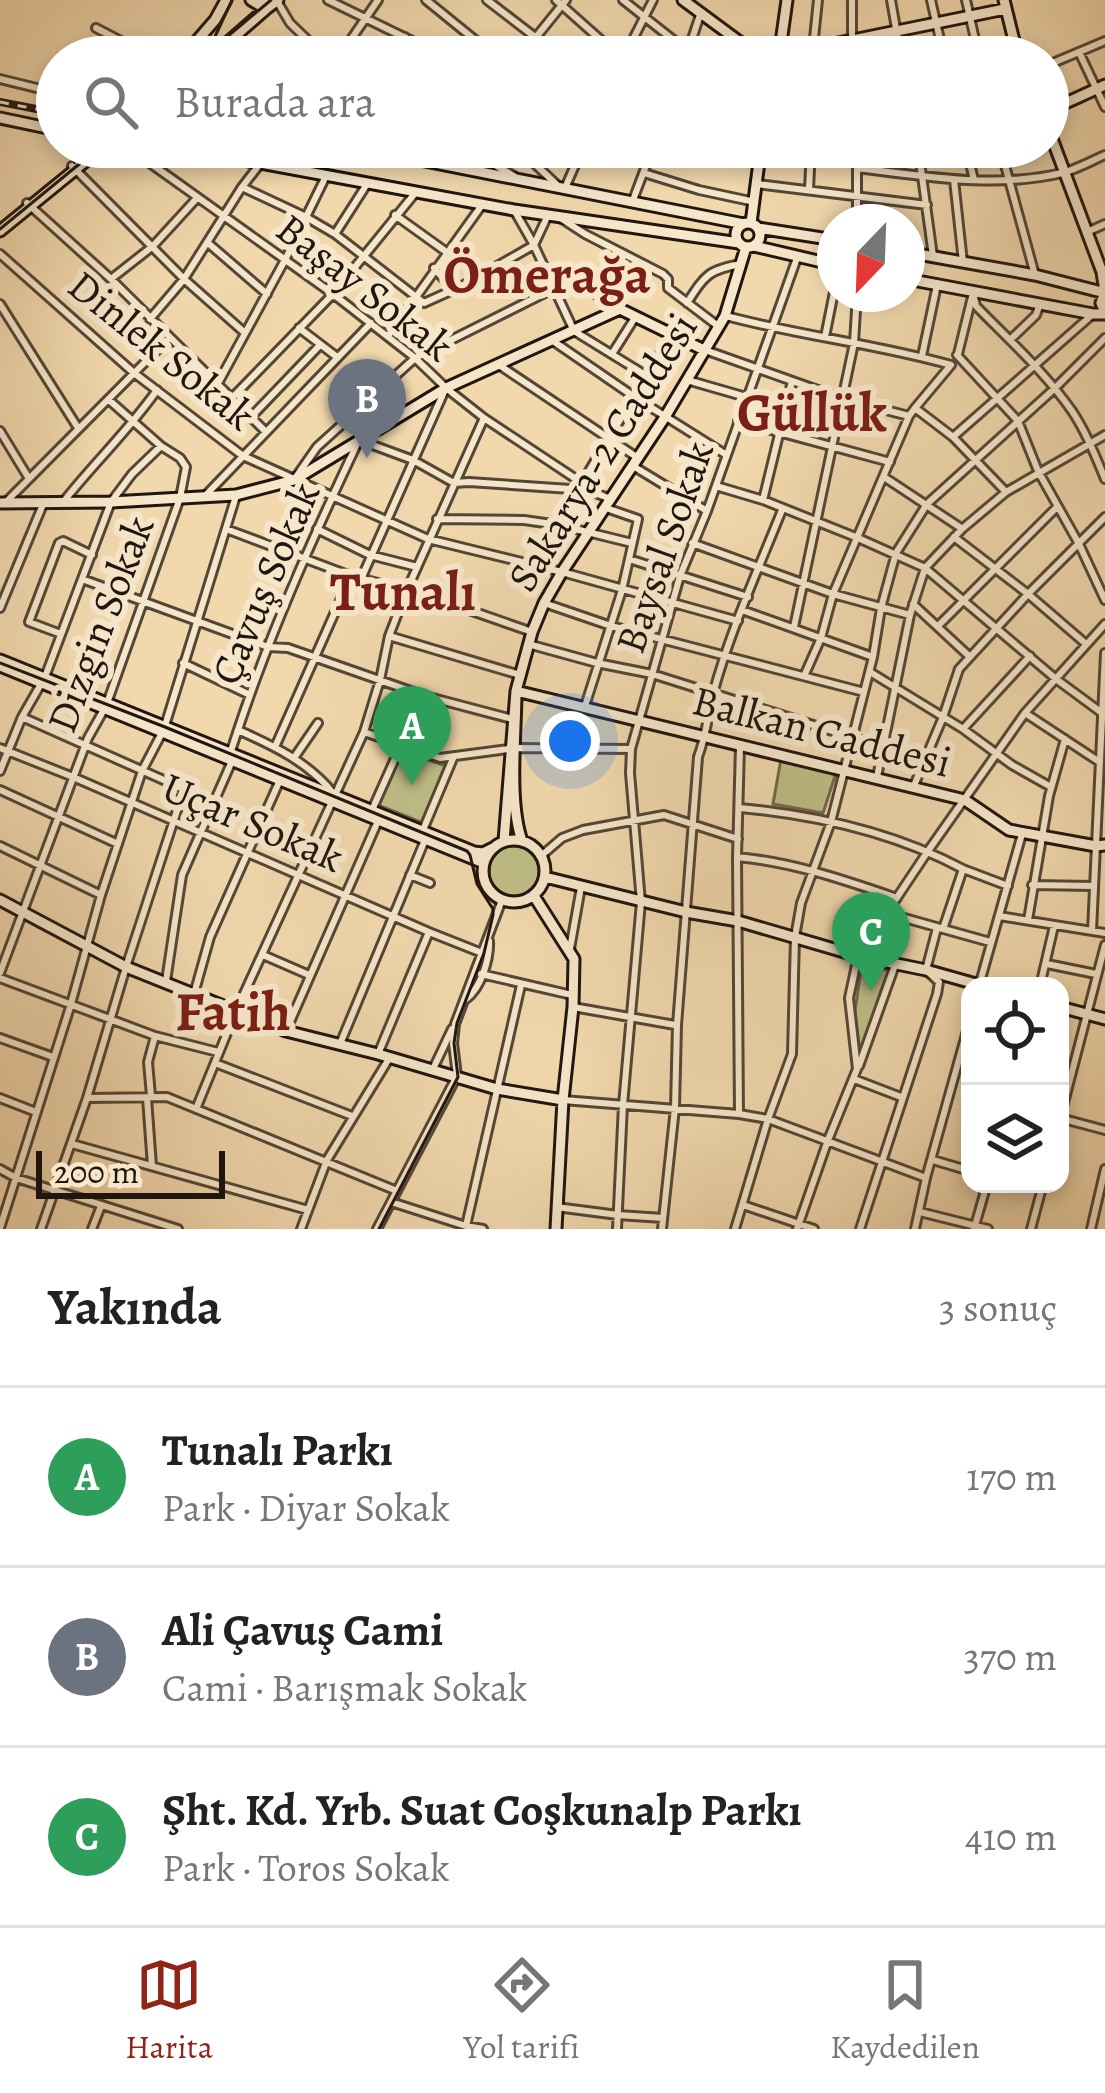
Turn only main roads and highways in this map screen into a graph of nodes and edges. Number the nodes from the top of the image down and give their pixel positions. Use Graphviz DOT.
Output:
graph roads {
  1 [pos="226,0"];
  2 [pos="251,0"];
  3 [pos="277,0"];
  4 [pos="683,0"];
  5 [pos="706,0"];
  6 [pos="787,0"];
  7 [pos="1006,3"];
  8 [pos="265,5"];
  9 [pos="701,14"];
  10 [pos="202,36"];
  11 [pos="235,36"];
  12 [pos="731,36"];
  13 [pos="782,36"];
  14 [pos="870,36"];
  15 [pos="1013,36"];
  16 [pos="1100,87"];
  17 [pos="1069,101"];
  18 [pos="0,118"];
  19 [pos="36,126"];
  20 [pos="73,168"];
  21 [pos="282,168"];
  22 [pos="469,168"];
  23 [pos="758,168"];
  24 [pos="1063,168"];
  25 [pos="751,225"];
  26 [pos="0,228"];
  27 [pos="817,236"];
  28 [pos="746,246"];
  29 [pos="925,255"];
  30 [pos="1101,256"];
  31 [pos="817,262"];
  32 [pos="1103,274"];
  33 [pos="925,283"];
  34 [pos="1105,292"];
  35 [pos="1101,313"];
  36 [pos="704,350"];
  37 [pos="2,503"];
  38 [pos="0,663"];
  39 [pos="516,691"];
  40 [pos="513,748"];
  41 [pos="232,756"];
  42 [pos="334,799"];
  43 [pos="424,836"];
  44 [pos="504,841"];
  45 [pos="522,841"];
  46 [pos="1101,846"];
  47 [pos="493,848"];
  48 [pos="484,863"];
  49 [pos="545,878"];
  50 [pos="534,896"];
  51 [pos="0,900"];
  52 [pos="961,980"];
  53 [pos="1069,1009"];
  54 [pos="1105,1019"];
  55 [pos="563,1100"];
  56 [pos="556,1229"];
  1 -- 10 [label="main road"];
  2 -- 8 [label="main road"];
  3 -- 8 [label="main road"];
  4 -- 9 [label="main road"];
  5 -- 9 [label="main road"];
  6 -- 13 [label="main road"];
  7 -- 14 [label="main road"];
  7 -- 15 [label="main road"];
  8 -- 11 [label="main road"];
  9 -- 12 [label="main road"];
  16 -- 17 [label="main road"];
  18 -- 19 [label="main road"];
  20 -- 26 [label="main road"];
  21 -- 28 [label="main road"];
  22 -- 25 [label="main road"];
  23 -- 25 [label="main road"];
  24 -- 30 [label="main road"];
  25 -- 27 [label="main road"];
  25 -- 28 [label="main road"];
  25 -- 28 [label="main road"];
  28 -- 31 [label="main road"];
  28 -- 36 [label="main road, Sakarya-2 Caddesi"];
  29 -- 34 [label="main road"];
  30 -- 32 [label="main road"];
  32 -- 34 [label="main road"];
  33 -- 35 [label="main road"];
  34 -- 35 [label="main road"];
  36 -- 37 [label="main road"];
  36 -- 39 [label="main road, Sakarya-2 Caddesi"];
  38 -- 41 [label="main road"];
  39 -- 40 [label="main road, Sakarya-2 Caddesi"];
  39 -- 40 [label="main road, Sakarya-2 Caddesi"];
  39 -- 46 [label="main road, Balkan Caddesi"];
  40 -- 44 [label="main road, Sakarya-2 Caddesi"];
  40 -- 45 [label="main road"];
  41 -- 42 [label="main road"];
  41 -- 42 [label="main road"];
  42 -- 43 [label="main road"];
  43 -- 47 [label="main road"];
  43 -- 48 [label="main road"];
  44 -- 45 [label="main road"];
  44 -- 47 [label="main road"];
  45 -- 49 [label="main road"];
  47 -- 48 [label="main road"];
  48 -- 50 [label="main road"];
  49 -- 50 [label="main road"];
  49 -- 52 [label="main road"];
  50 -- 55 [label="main road"];
  51 -- 55 [label="main road"];
  53 -- 54 [label="main road"];
  55 -- 56 [label="main road"];
}
